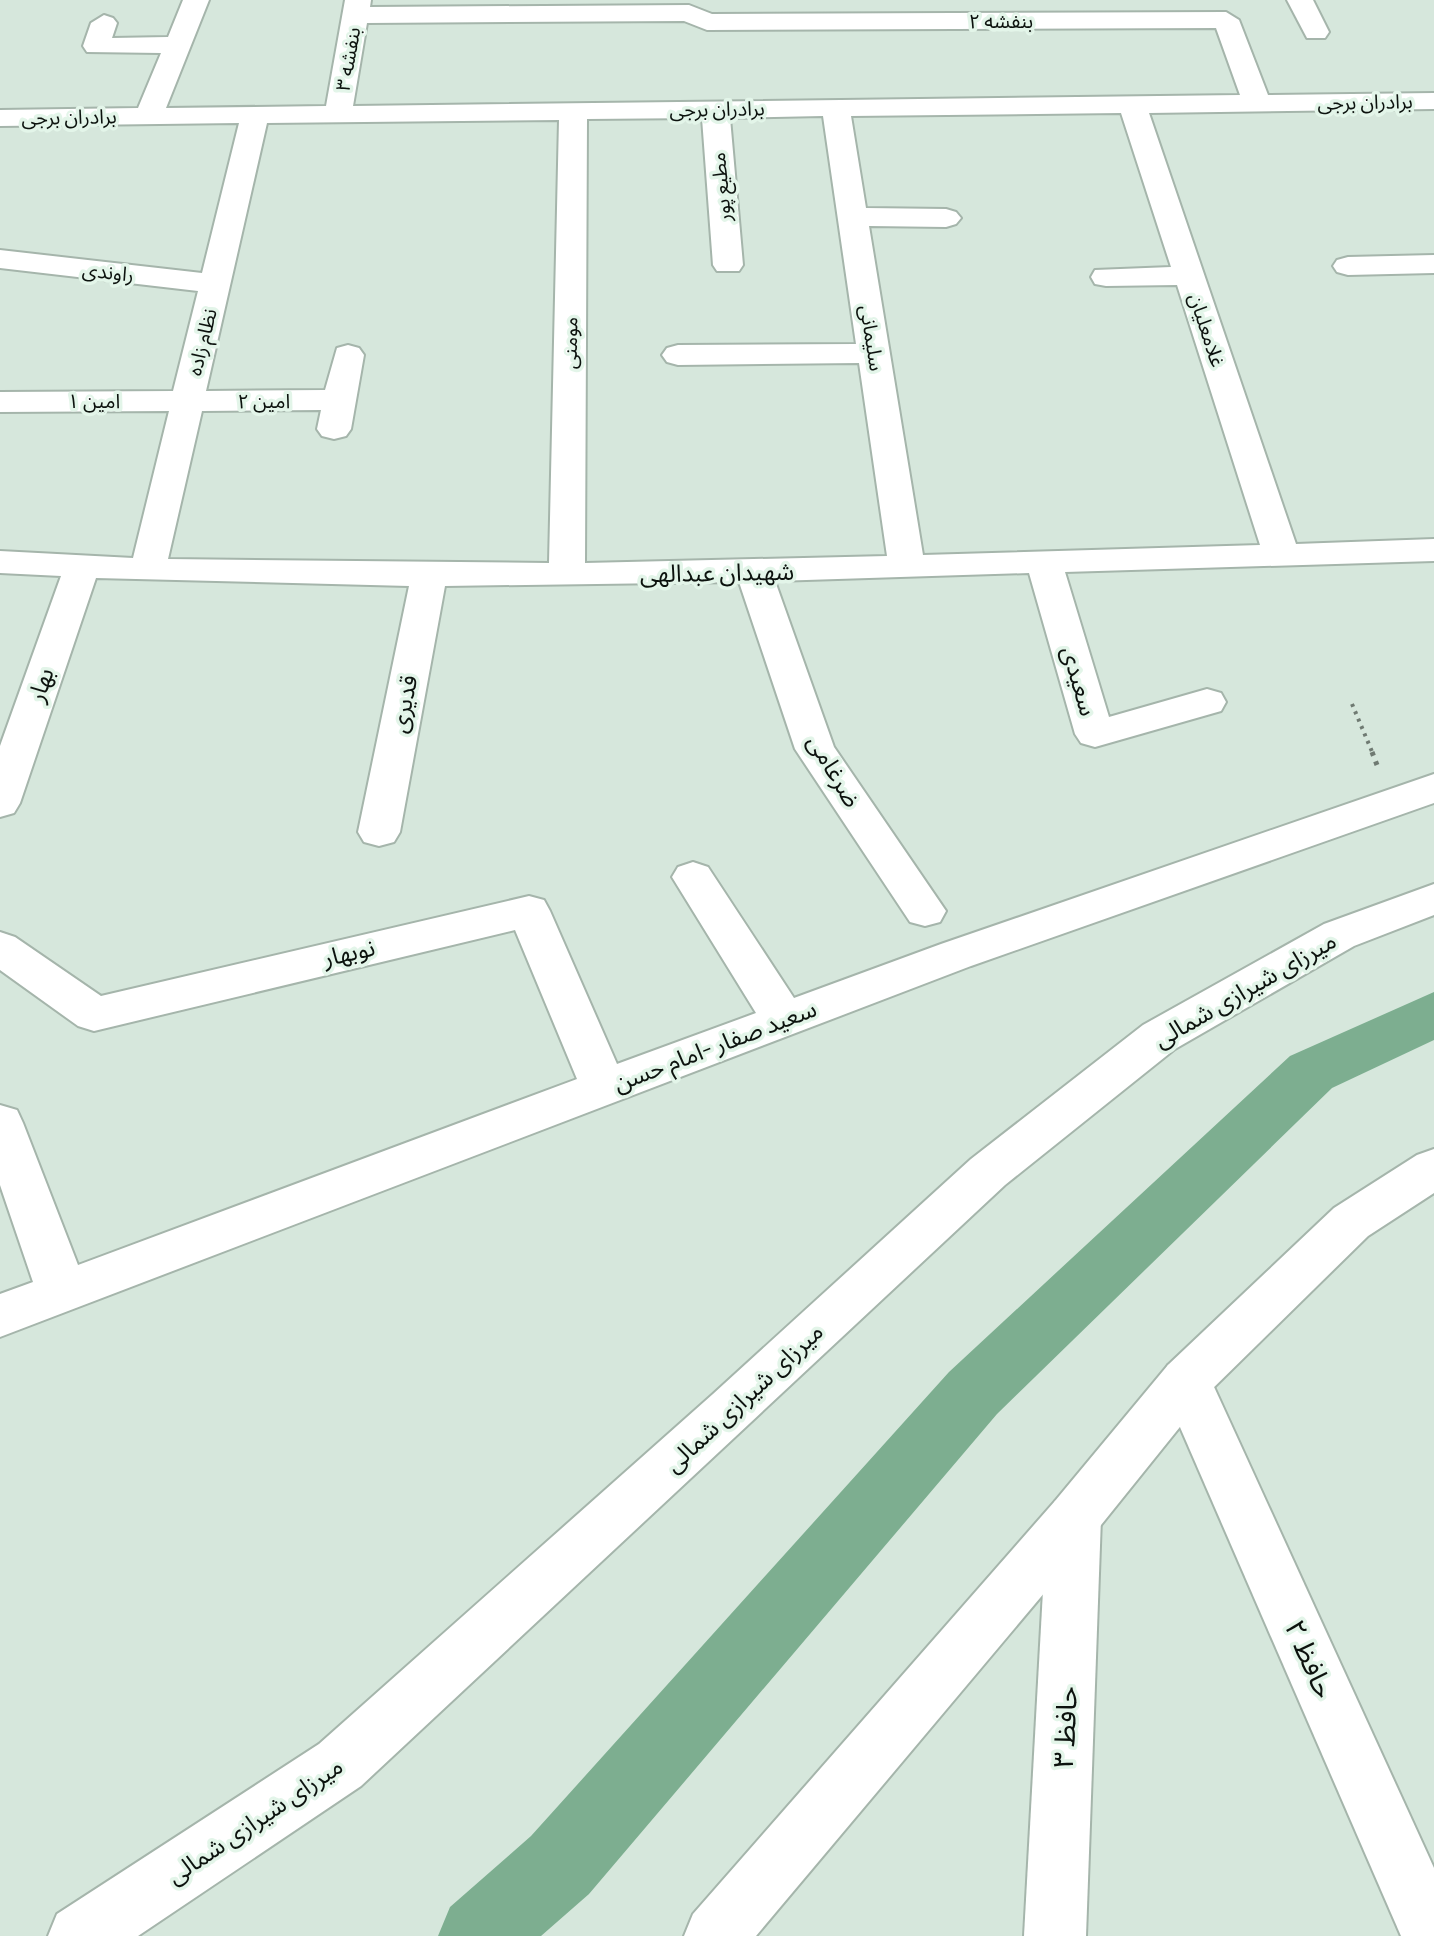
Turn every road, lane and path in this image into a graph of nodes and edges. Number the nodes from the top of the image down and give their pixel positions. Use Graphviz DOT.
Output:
graph roads {
  1 [pos="196,0"];
  2 [pos="1300,0"];
  3 [pos="689,6"];
  4 [pos="356,8"];
  5 [pos="104,23"];
  6 [pos="1316,32"];
  7 [pos="178,45"];
  8 [pos="1434,101"];
  9 [pos="1257,103"];
  10 [pos="1132,104"];
  11 [pos="836,108"];
  12 [pos="715,109"];
  13 [pos="573,111"];
  14 [pos="338,114"];
  15 [pos="255,115"];
  16 [pos="149,116"];
  17 [pos="0,118"];
  18 [pos="853,217"];
  19 [pos="946,218"];
  20 [pos="0,259"];
  21 [pos="1434,264"];
  22 [pos="728,265"];
  23 [pos="1348,266"];
  24 [pos="1189,276"];
  25 [pos="1106,277"];
  26 [pos="216,284"];
  27 [pos="874,353"];
  28 [pos="348,355"];
  29 [pos="678,355"];
  30 [pos="188,401"];
  31 [pos="0,402"];
  32 [pos="1434,550"];
  33 [pos="1282,556"];
  34 [pos="0,562"];
  35 [pos="1044,562"];
  36 [pos="82,567"];
  37 [pos="907,567"];
  38 [pos="148,569"];
  39 [pos="754,573"];
  40 [pos="567,575"];
  41 [pos="429,576"];
  42 [pos="1207,702"];
  43 [pos="1352,704"];
  44 [pos="2,794"];
  45 [pos="1414,796"];
  46 [pos="379,832"];
  47 [pos="693,877"];
  48 [pos="1434,899"];
  49 [pos="925,911"];
  50 [pos="0,948"];
  51 [pos="784,1020"];
  52 [pos="604,1088"];
  53 [pos="0,1123"];
  54 [pos="1434,1168"];
  55 [pos="61,1293"];
  56 [pos="0,1316"];
  57 [pos="1186,1381"];
  58 [pos="1074,1518"];
  59 [pos="79,1936"];
  60 [pos="715,1936"];
  61 [pos="1055,1936"];
  62 [pos="1433,1936"];
  1 -- 7 [label="street"];
  2 -- 6 [label="street"];
  3 -- 4 [label="street, بنفشه ۳"];
  3 -- 9 [label="street, بنفشه ۲"];
  4 -- 14 [label="street, بنفشه ۳"];
  5 -- 7 [label="street"];
  7 -- 16 [label="street"];
  8 -- 9 [label="street, برادران برجی"];
  9 -- 10 [label="street, برادران برجی"];
  10 -- 11 [label="street, برادران برجی"];
  10 -- 24 [label="street, غلامعلیان"];
  11 -- 12 [label="street, برادران برجی"];
  11 -- 18 [label="street, سلیمانی"];
  12 -- 13 [label="street, برادران برجی"];
  12 -- 22 [label="street, مطیع پور"];
  13 -- 14 [label="street, برادران برجی"];
  13 -- 40 [label="street, مومنی"];
  14 -- 15 [label="street, برادران برجی"];
  15 -- 16 [label="street, برادران برجی"];
  15 -- 26 [label="street, نظام زاده"];
  16 -- 17 [label="street, برادران برجی"];
  18 -- 19 [label="street"];
  18 -- 27 [label="street, سلیمانی"];
  20 -- 26 [label="street, راوندی"];
  21 -- 23 [label="street"];
  24 -- 25 [label="street"];
  24 -- 33 [label="street, غلامعلیان"];
  26 -- 30 [label="street, نظام زاده"];
  27 -- 29 [label="street"];
  27 -- 37 [label="street, سلیمانی"];
  28 -- 30 [label="street, امین ۲"];
  30 -- 31 [label="street, امین ۱"];
  30 -- 38 [label="street, نظام زاده"];
  32 -- 33 [label="street, شهیدان عبدالهی"];
  33 -- 35 [label="street, شهیدان عبدالهی"];
  34 -- 36 [label="street, شهیدان عبدالهی"];
  35 -- 37 [label="street, شهیدان عبدالهی"];
  35 -- 42 [label="street, سعیدی"];
  36 -- 38 [label="street, شهیدان عبدالهی"];
  36 -- 44 [label="street, بهار"];
  37 -- 39 [label="street, شهیدان عبدالهی"];
  38 -- 41 [label="street, شهیدان عبدالهی"];
  39 -- 40 [label="street, شهیدان عبدالهی"];
  39 -- 49 [label="street, ضرغامی"];
  40 -- 41 [label="street, شهیدان عبدالهی"];
  41 -- 46 [label="street, قدیری"];
  43 -- 45 [label="path"];
  45 -- 51 [label="street, سعید صفار -امام حسن"];
  47 -- 51 [label="street"];
  48 -- 59 [label="street, میرزای شیرازی شمالی"];
  50 -- 52 [label="street, نوبهار"];
  51 -- 52 [label="street, سعید صفار -امام حسن"];
  52 -- 55 [label="street, سعید صفار -امام حسن"];
  53 -- 55 [label="street"];
  54 -- 57 [label="street"];
  55 -- 56 [label="street, سعید صفار -امام حسن"];
  57 -- 58 [label="street"];
  57 -- 62 [label="street, حافظ ۲"];
  58 -- 60 [label="street"];
  58 -- 61 [label="street, حافظ ۳"];
}
